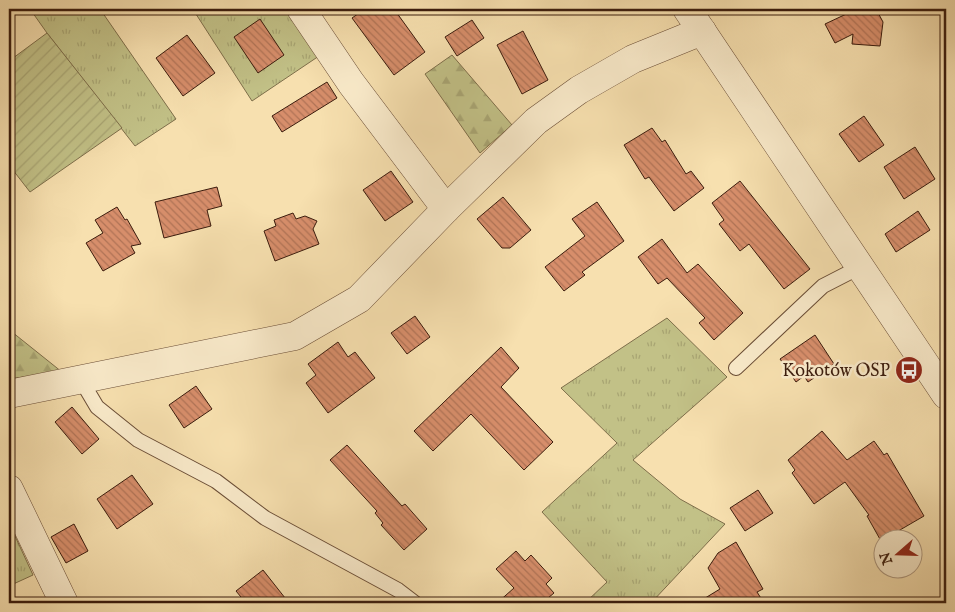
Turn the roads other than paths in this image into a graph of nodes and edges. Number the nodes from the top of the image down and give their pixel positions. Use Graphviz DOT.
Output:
graph roads {
  1 [pos="301,9"];
  2 [pos="687,9"];
  3 [pos="702,31"];
  4 [pos="446,209"];
  5 [pos="860,267"];
  6 [pos="736,368"];
  7 [pos="81,380"];
  8 [pos="9,394"];
  9 [pos="946,395"];
  10 [pos="9,489"];
  11 [pos="64,603"];
  12 [pos="415,603"];
  1 -- 4 [label="street"];
  2 -- 3 [label="street"];
  3 -- 4 [label="street"];
  3 -- 5 [label="street"];
  4 -- 7 [label="street"];
  5 -- 6 [label="lane"];
  5 -- 9 [label="street"];
  7 -- 8 [label="street"];
  7 -- 12 [label="lane"];
  10 -- 11 [label="street"];
}
